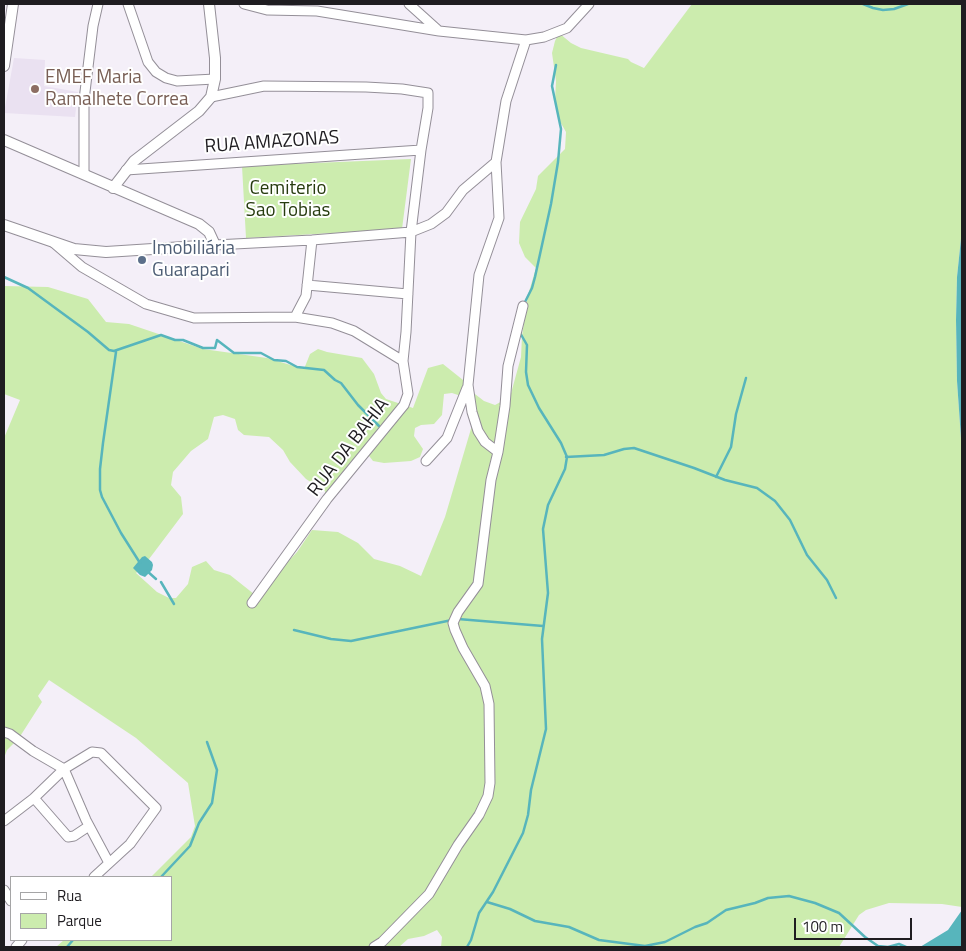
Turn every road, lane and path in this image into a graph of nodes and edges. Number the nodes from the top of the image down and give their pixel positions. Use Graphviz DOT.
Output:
graph roads {
  1 [pos="13,4"];
  2 [pos="98,4"];
  3 [pos="128,4"];
  4 [pos="209,4"];
  5 [pos="244,4"];
  6 [pos="409,4"];
  7 [pos="589,4"];
  8 [pos="439,32"];
  9 [pos="526,40"];
  10 [pos="4,66"];
  11 [pos="216,79"];
  12 [pos="211,97"];
  13 [pos="4,140"];
  14 [pos="420,150"];
  15 [pos="496,162"];
  16 [pos="126,170"];
  17 [pos="84,174"];
  18 [pos="113,188"];
  19 [pos="4,225"];
  20 [pos="411,232"];
  21 [pos="312,240"];
  22 [pos="54,243"];
  23 [pos="215,245"];
  24 [pos="307,285"];
  25 [pos="408,294"];
  26 [pos="524,306"];
  27 [pos="296,317"];
  28 [pos="403,361"];
  29 [pos="468,385"];
  30 [pos="498,452"];
  31 [pos="426,461"];
  32 [pos="252,603"];
  33 [pos="4,732"];
  34 [pos="64,770"];
  35 [pos="34,798"];
  36 [pos="4,821"];
  37 [pos="89,826"];
  38 [pos="110,863"];
  39 [pos="95,876"];
  40 [pos="374,947"];
  1 -- 10 [label="street"];
  2 -- 17 [label="street"];
  3 -- 11 [label="street"];
  4 -- 11 [label="street"];
  5 -- 8 [label="street"];
  6 -- 8 [label="street"];
  7 -- 9 [label="street"];
  8 -- 9 [label="street"];
  9 -- 15 [label="street"];
  11 -- 12 [label="street"];
  12 -- 14 [label="street, RUA DA BAHIA"];
  12 -- 16 [label="street"];
  13 -- 17 [label="street"];
  14 -- 16 [label="street, RUA AMAZONAS"];
  14 -- 20 [label="street, RUA DA BAHIA"];
  15 -- 20 [label="street"];
  15 -- 29 [label="street"];
  16 -- 18 [label="street"];
  17 -- 18 [label="street"];
  18 -- 23 [label="street"];
  19 -- 22 [label="street"];
  20 -- 21 [label="street"];
  20 -- 25 [label="street, RUA DA BAHIA"];
  21 -- 23 [label="street"];
  21 -- 24 [label="street"];
  22 -- 23 [label="street"];
  22 -- 27 [label="street"];
  24 -- 25 [label="street"];
  24 -- 27 [label="street"];
  25 -- 28 [label="street, RUA DA BAHIA"];
  26 -- 30 [label="street"];
  27 -- 28 [label="street"];
  28 -- 32 [label="street, RUA DA BAHIA"];
  29 -- 30 [label="street"];
  29 -- 31 [label="street"];
  30 -- 40 [label="street"];
  33 -- 34 [label="street"];
  34 -- 35 [label="street"];
  34 -- 37 [label="street"];
  34 -- 38 [label="street"];
  35 -- 36 [label="street"];
  35 -- 37 [label="street"];
  37 -- 38 [label="street"];
  38 -- 39 [label="street"];
}
